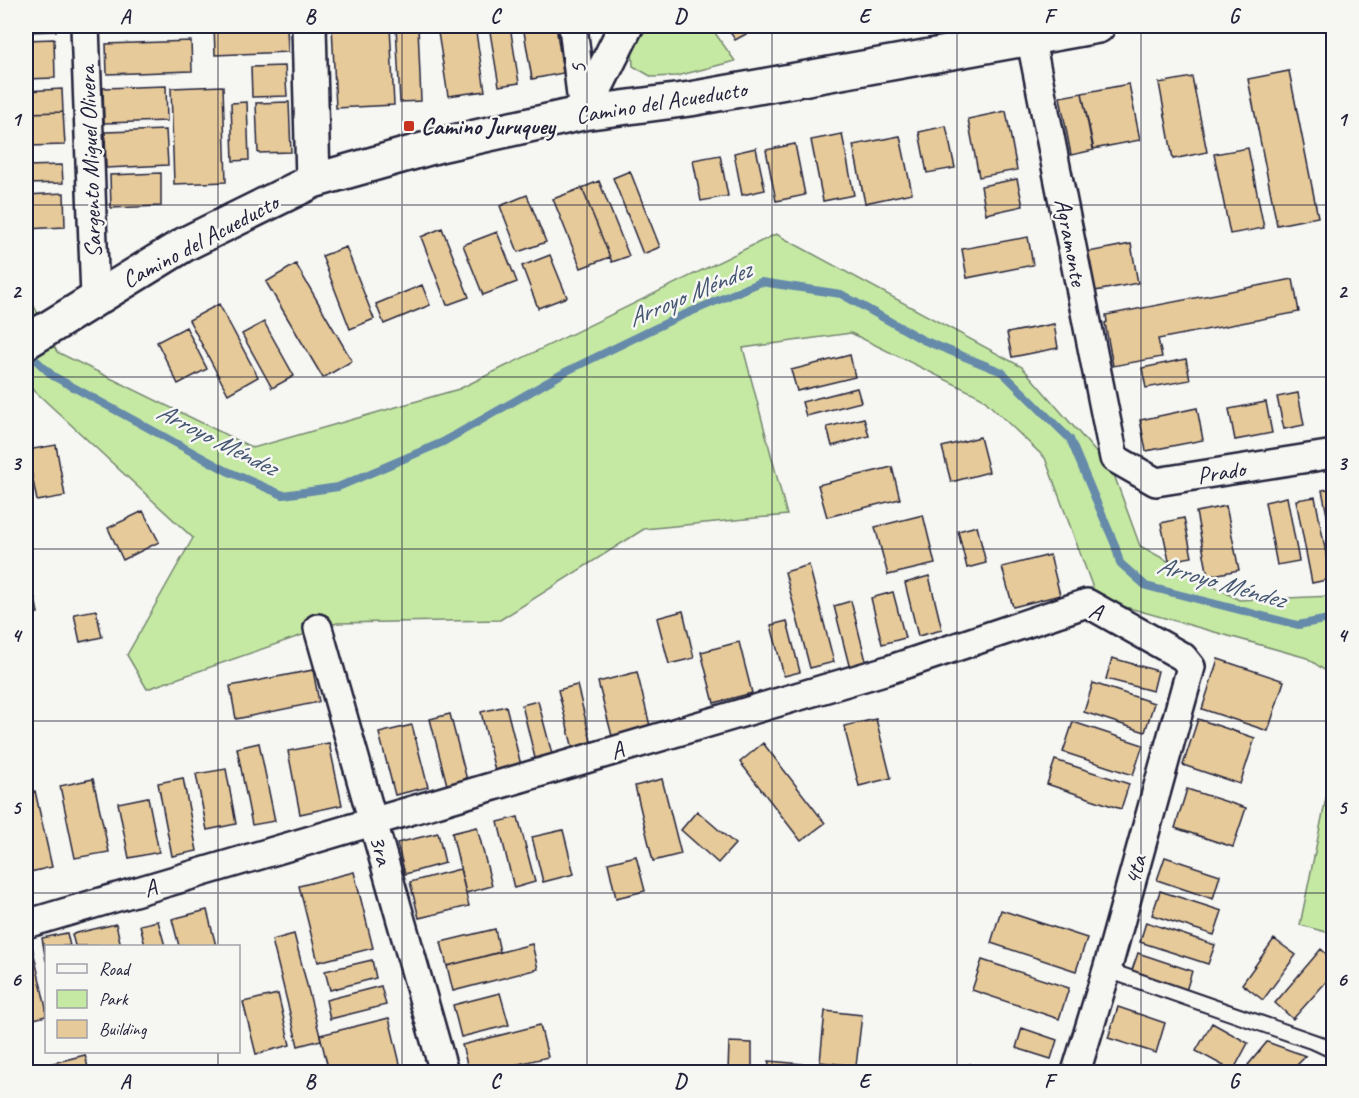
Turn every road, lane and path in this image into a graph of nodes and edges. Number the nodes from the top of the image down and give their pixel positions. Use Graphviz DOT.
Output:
graph roads {
  1 [pos="85,26"];
  2 [pos="309,26"];
  3 [pos="573,26"];
  4 [pos="626,26"];
  5 [pos="1098,26"];
  6 [pos="1029,32"];
  7 [pos="583,113"];
  8 [pos="313,181"];
  9 [pos="95,298"];
  10 [pos="37,335"];
  11 [pos="1334,454"];
  12 [pos="1114,458"];
  13 [pos="318,628"];
  14 [pos="1191,668"];
  15 [pos="373,823"];
  16 [pos="26,924"];
  17 [pos="1107,970"];
  18 [pos="1334,1051"];
  19 [pos="444,1072"];
  20 [pos="1076,1072"];
  1 -- 9 [label="street, Sargento Miguel Olivera"];
  2 -- 8 [label="main road"];
  3 -- 7 [label="street, 5"];
  4 -- 7 [label="main road"];
  5 -- 6 [label="main road, Camino del Acueducto"];
  6 -- 7 [label="main road, Camino del Acueducto"];
  6 -- 12 [label="street, Agramonte"];
  7 -- 8 [label="main road, Camino del Acueducto"];
  8 -- 9 [label="main road, Camino del Acueducto"];
  9 -- 10 [label="main road, Camino del Acueducto"];
  11 -- 12 [label="street, Prado"];
  13 -- 15 [label="street, 3ra"];
  14 -- 15 [label="street, A"];
  14 -- 17 [label="street, 4ta"];
  15 -- 16 [label="street, A"];
  15 -- 19 [label="street, 3ra"];
  17 -- 18 [label="lane"];
  17 -- 20 [label="street, 4ta"];
}
